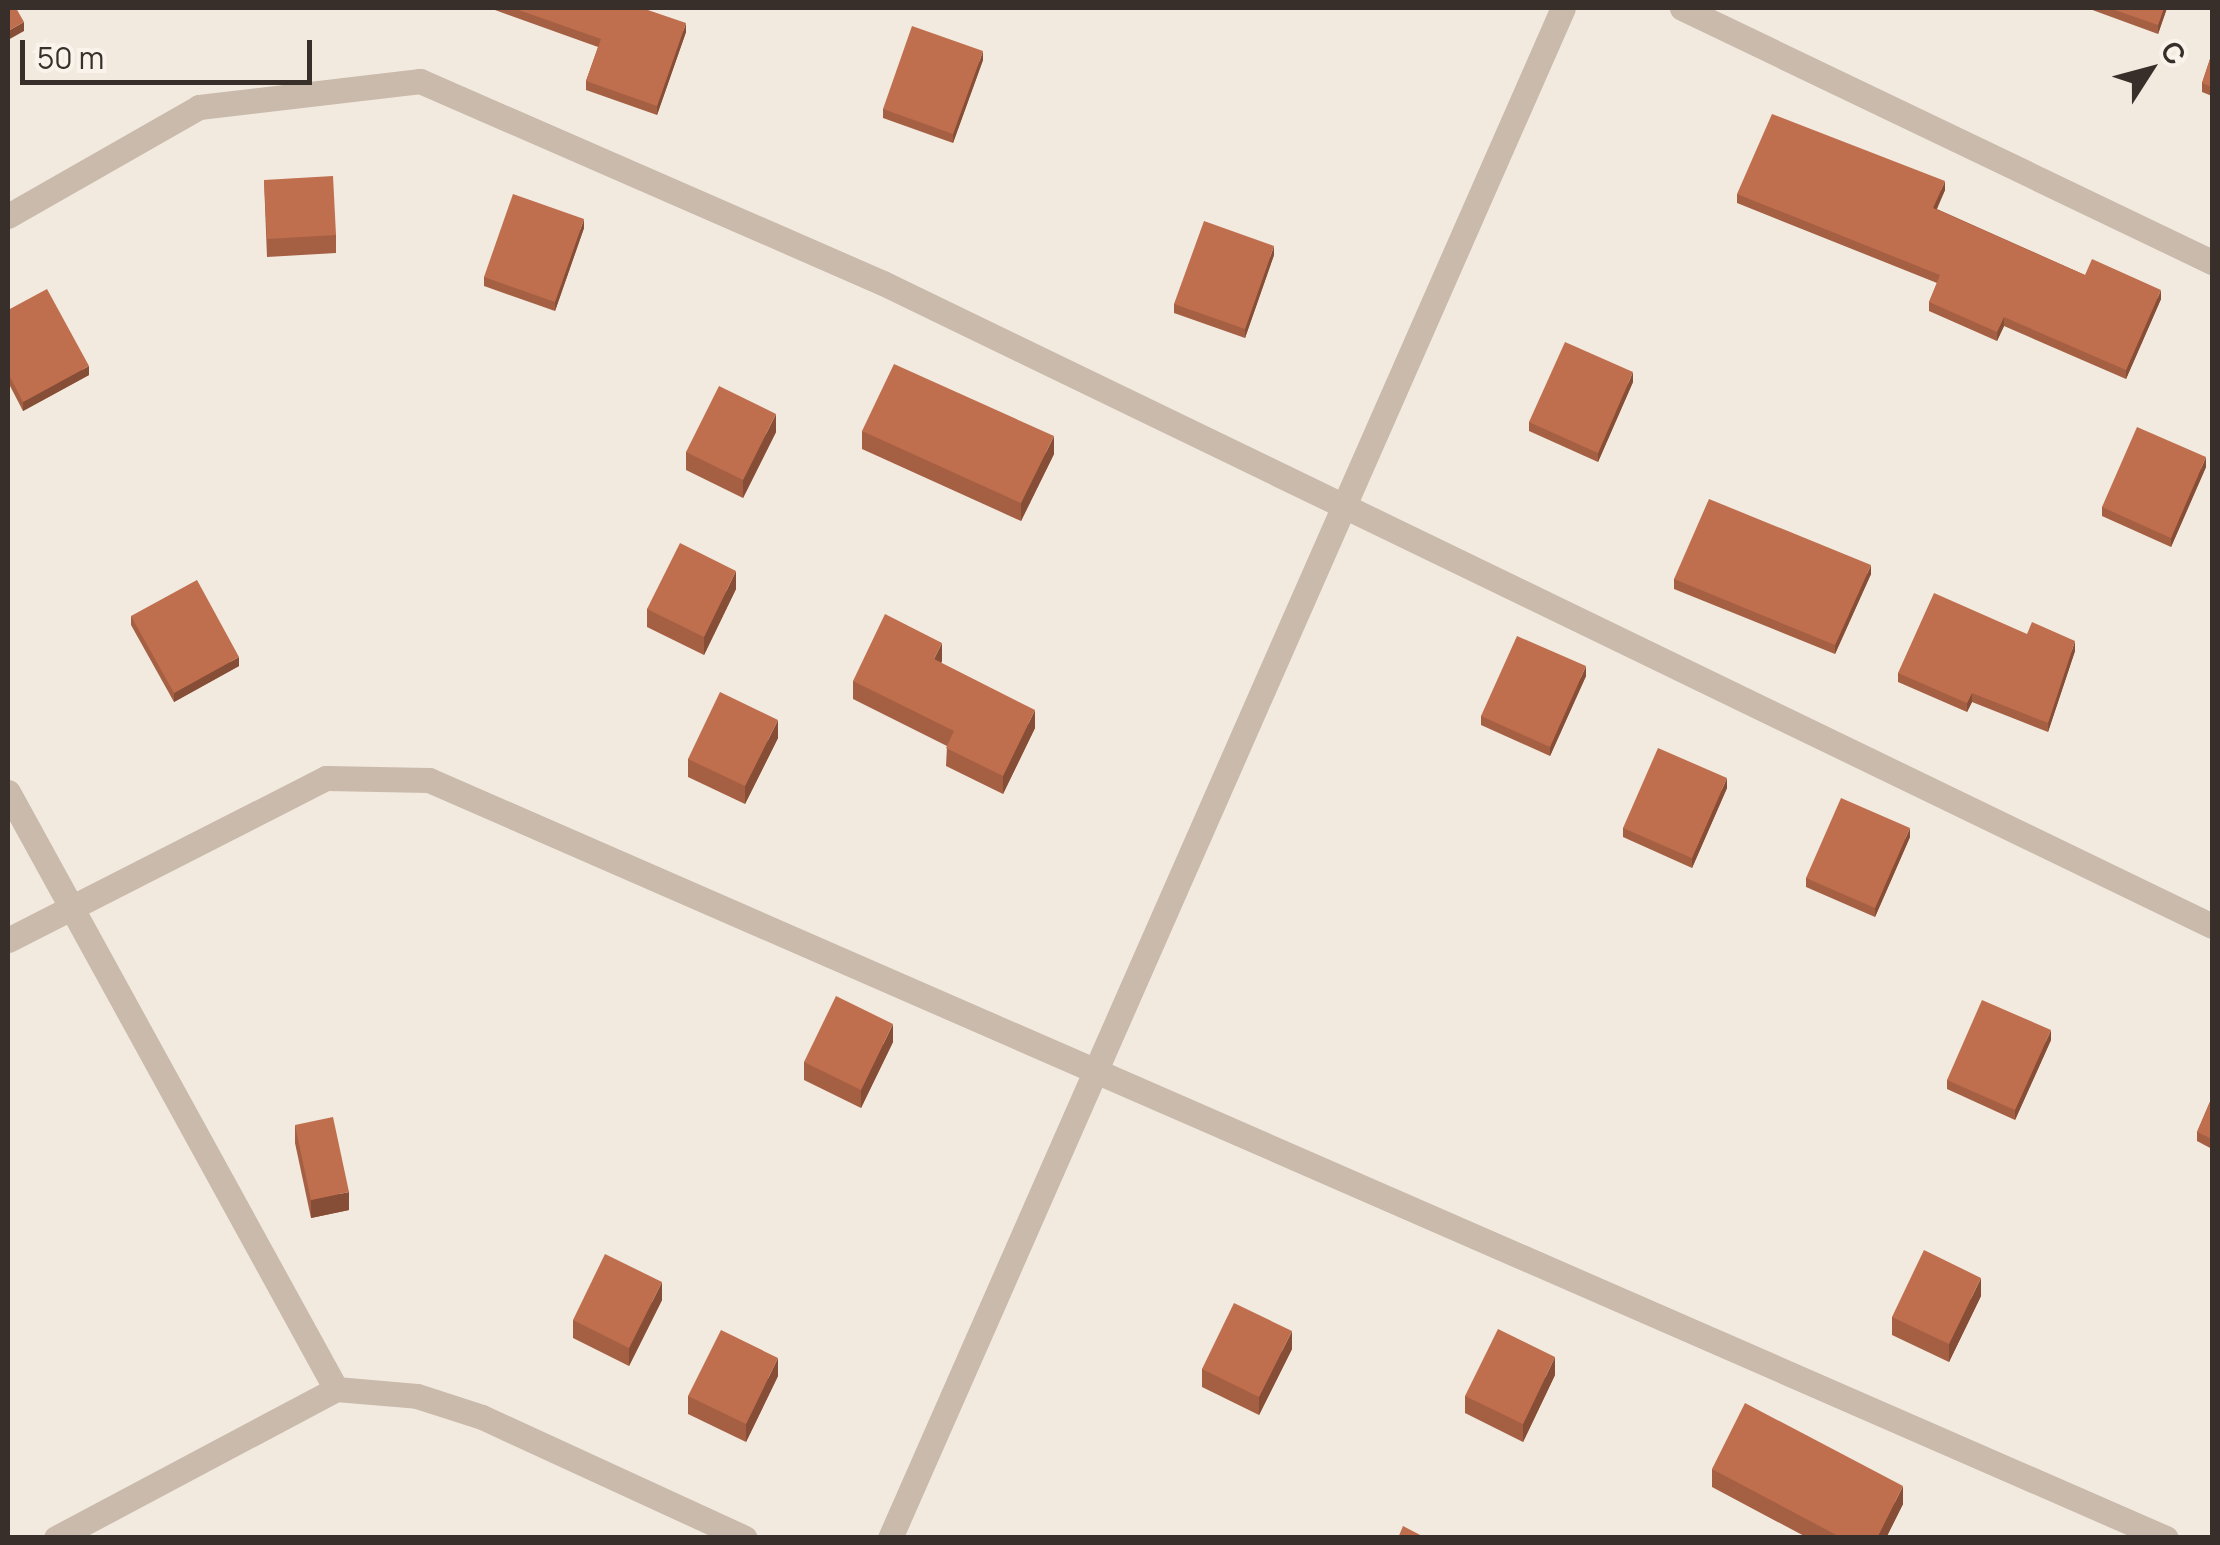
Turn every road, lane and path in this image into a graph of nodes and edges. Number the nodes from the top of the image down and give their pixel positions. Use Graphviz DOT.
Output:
graph roads {
  1 [pos="1563,8"];
  2 [pos="1682,8"];
  3 [pos="8,216"];
  4 [pos="2212,262"];
  5 [pos="1341,505"];
  6 [pos="8,792"];
  7 [pos="64,911"];
  8 [pos="2212,926"];
  9 [pos="8,940"];
  10 [pos="1092,1064"];
  11 [pos="336,1389"];
  12 [pos="56,1538"];
  13 [pos="745,1538"];
  14 [pos="890,1538"];
  15 [pos="2166,1538"];
  1 -- 5 [label="street"];
  2 -- 4 [label="street"];
  3 -- 5 [label="street"];
  5 -- 8 [label="street"];
  5 -- 10 [label="street"];
  6 -- 7 [label="street"];
  7 -- 9 [label="street"];
  7 -- 10 [label="street"];
  7 -- 11 [label="street"];
  10 -- 14 [label="street"];
  10 -- 15 [label="street"];
  11 -- 12 [label="street"];
  11 -- 13 [label="street"];
}
